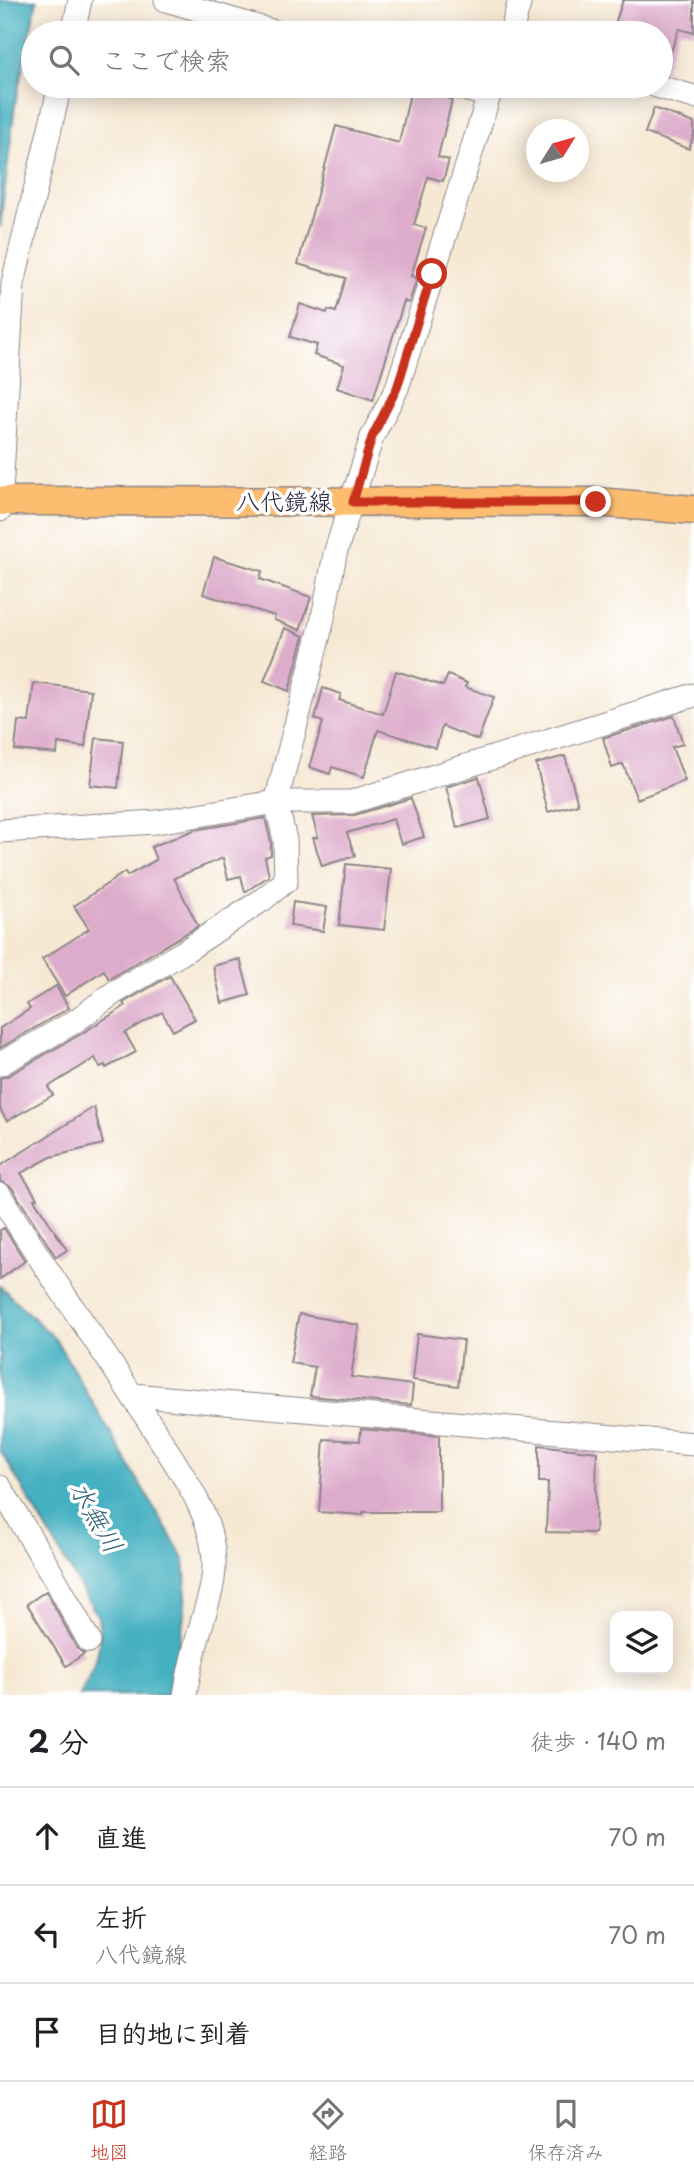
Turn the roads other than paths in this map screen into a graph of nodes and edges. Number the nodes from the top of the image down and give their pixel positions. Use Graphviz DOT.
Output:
graph roads {
  1 [pos="80,0"];
  2 [pos="166,0"];
  3 [pos="520,0"];
  4 [pos="76,21"];
  5 [pos="237,21"];
  6 [pos="514,21"];
  7 [pos="673,91"];
  8 [pos="694,97"];
  9 [pos="57,98"];
  10 [pos="488,98"];
  11 [pos="0,501"];
  12 [pos="353,502"];
  13 [pos="0,510"];
  14 [pos="694,510"];
  15 [pos="694,695"];
  16 [pos="276,802"];
  17 [pos="0,831"];
  18 [pos="0,1064"];
  19 [pos="0,1195"];
  20 [pos="132,1395"];
  21 [pos="694,1444"];
  22 [pos="0,1487"];
  23 [pos="89,1641"];
  24 [pos="185,1695"];
  1 -- 4 [label="street"];
  2 -- 5 [label="street"];
  3 -- 6 [label="street"];
  7 -- 8 [label="street"];
  9 -- 11 [label="street"];
  10 -- 12 [label="street"];
  11 -- 12 [label="main road, 八代鏡線"];
  11 -- 13 [label="street"];
  12 -- 14 [label="main road, 八代鏡線"];
  12 -- 16 [label="street"];
  15 -- 16 [label="street"];
  16 -- 17 [label="street"];
  16 -- 18 [label="street"];
  19 -- 20 [label="street"];
  20 -- 21 [label="street"];
  20 -- 24 [label="street"];
  22 -- 23 [label="street"];
}
